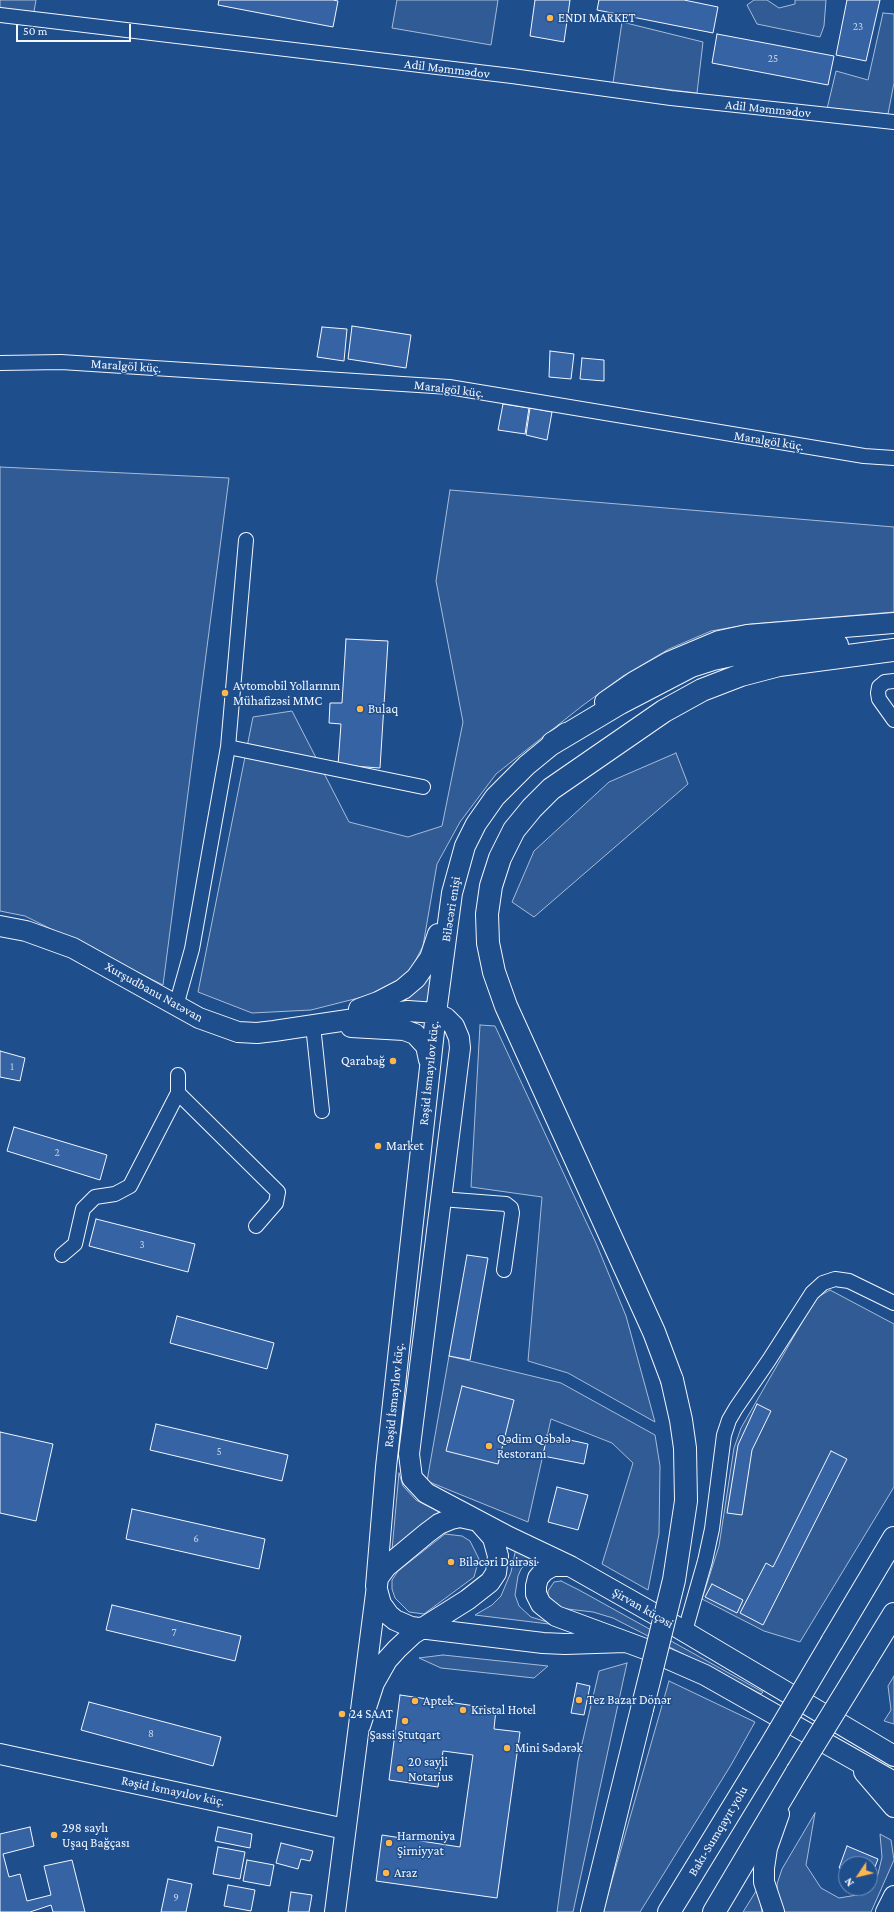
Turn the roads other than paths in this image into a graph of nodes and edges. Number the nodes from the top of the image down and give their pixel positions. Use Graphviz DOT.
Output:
graph roads {
  1 [pos="0,15"];
  2 [pos="894,122"];
  3 [pos="0,363"];
  4 [pos="894,458"];
  5 [pos="246,540"];
  6 [pos="894,623"];
  7 [pos="894,644"];
  8 [pos="894,650"];
  9 [pos="894,681"];
  10 [pos="894,720"];
  11 [pos="553,743"];
  12 [pos="228,747"];
  13 [pos="423,787"];
  14 [pos="452,893"];
  15 [pos="0,926"];
  16 [pos="176,1006"];
  17 [pos="436,1013"];
  18 [pos="313,1025"];
  19 [pos="430,1066"];
  20 [pos="178,1075"];
  21 [pos="178,1093"];
  22 [pos="322,1111"];
  23 [pos="441,1199"];
  24 [pos="256,1226"];
  25 [pos="62,1255"];
  26 [pos="504,1270"];
  27 [pos="894,1304"];
  28 [pos="409,1454"];
  29 [pos="478,1521"];
  30 [pos="894,1538"];
  31 [pos="570,1566"];
  32 [pos="376,1586"];
  33 [pos="894,1614"];
  34 [pos="422,1628"];
  35 [pos="685,1631"];
  36 [pos="626,1642"];
  37 [pos="360,1726"];
  38 [pos="0,1754"];
  39 [pos="849,1756"];
  40 [pos="894,1756"];
  41 [pos="797,1772"];
  42 [pos="894,1782"];
  43 [pos="894,1807"];
  44 [pos="345,1829"];
  45 [pos="894,1896"];
  46 [pos="334,1912"];
  47 [pos="592,1912"];
  48 [pos="669,1912"];
  49 [pos="714,1912"];
  50 [pos="774,1912"];
  51 [pos="886,1912"];
  1 -- 2 [label="street, Adil Məmmədov"];
  3 -- 4 [label="street, Maralgöl küç."];
  5 -- 12 [label="street"];
  6 -- 11 [label="main road, Biləcəri enişi"];
  7 -- 11 [label="highway"];
  8 -- 47 [label="highway, bridge"];
  9 -- 10 [label="street"];
  11 -- 14 [label="main road, Biləcəri enişi"];
  12 -- 13 [label="street"];
  12 -- 16 [label="street"];
  14 -- 17 [label="main road, Biləcəri enişi"];
  14 -- 18 [label="main road"];
  15 -- 16 [label="main road, Xurşudbanu Natəvan"];
  16 -- 18 [label="main road, Xurşudbanu Natəvan"];
  17 -- 18 [label="main road"];
  17 -- 19 [label="main road, Rəşid İsmayılov küç."];
  17 -- 23 [label="main road, Rəşid İsmayılov küç."];
  18 -- 19 [label="main road"];
  18 -- 22 [label="street"];
  19 -- 32 [label="main road, Rəşid İsmayılov küç."];
  20 -- 21 [label="street"];
  21 -- 24 [label="street"];
  21 -- 25 [label="street"];
  23 -- 26 [label="street"];
  23 -- 28 [label="main road, Rəşid İsmayılov küç."];
  27 -- 35 [label="street"];
  28 -- 29 [label="main road, Şirvan küçəsi"];
  29 -- 31 [label="main road, Şirvan küçəsi"];
  29 -- 32 [label="main road"];
  29 -- 34 [label="main road"];
  30 -- 48 [label="highway, Bakı-Sumqayıt yolu, bridge"];
  31 -- 35 [label="main road, Şirvan küçəsi"];
  31 -- 36 [label="main road"];
  32 -- 34 [label="main road"];
  32 -- 37 [label="main road, Rəşid İsmayılov küç."];
  33 -- 41 [label="highway, bridge"];
  34 -- 36 [label="main road"];
  34 -- 37 [label="main road"];
  35 -- 40 [label="main road, Şirvan küçəsi"];
  36 -- 39 [label="main road"];
  37 -- 44 [label="main road"];
  38 -- 44 [label="main road, Rəşid İsmayılov küç."];
  39 -- 42 [label="main road"];
  39 -- 43 [label="main road"];
  41 -- 49 [label="highway"];
  41 -- 50 [label="main road"];
  44 -- 46 [label="main road"];
  45 -- 51 [label="main road"];
}
